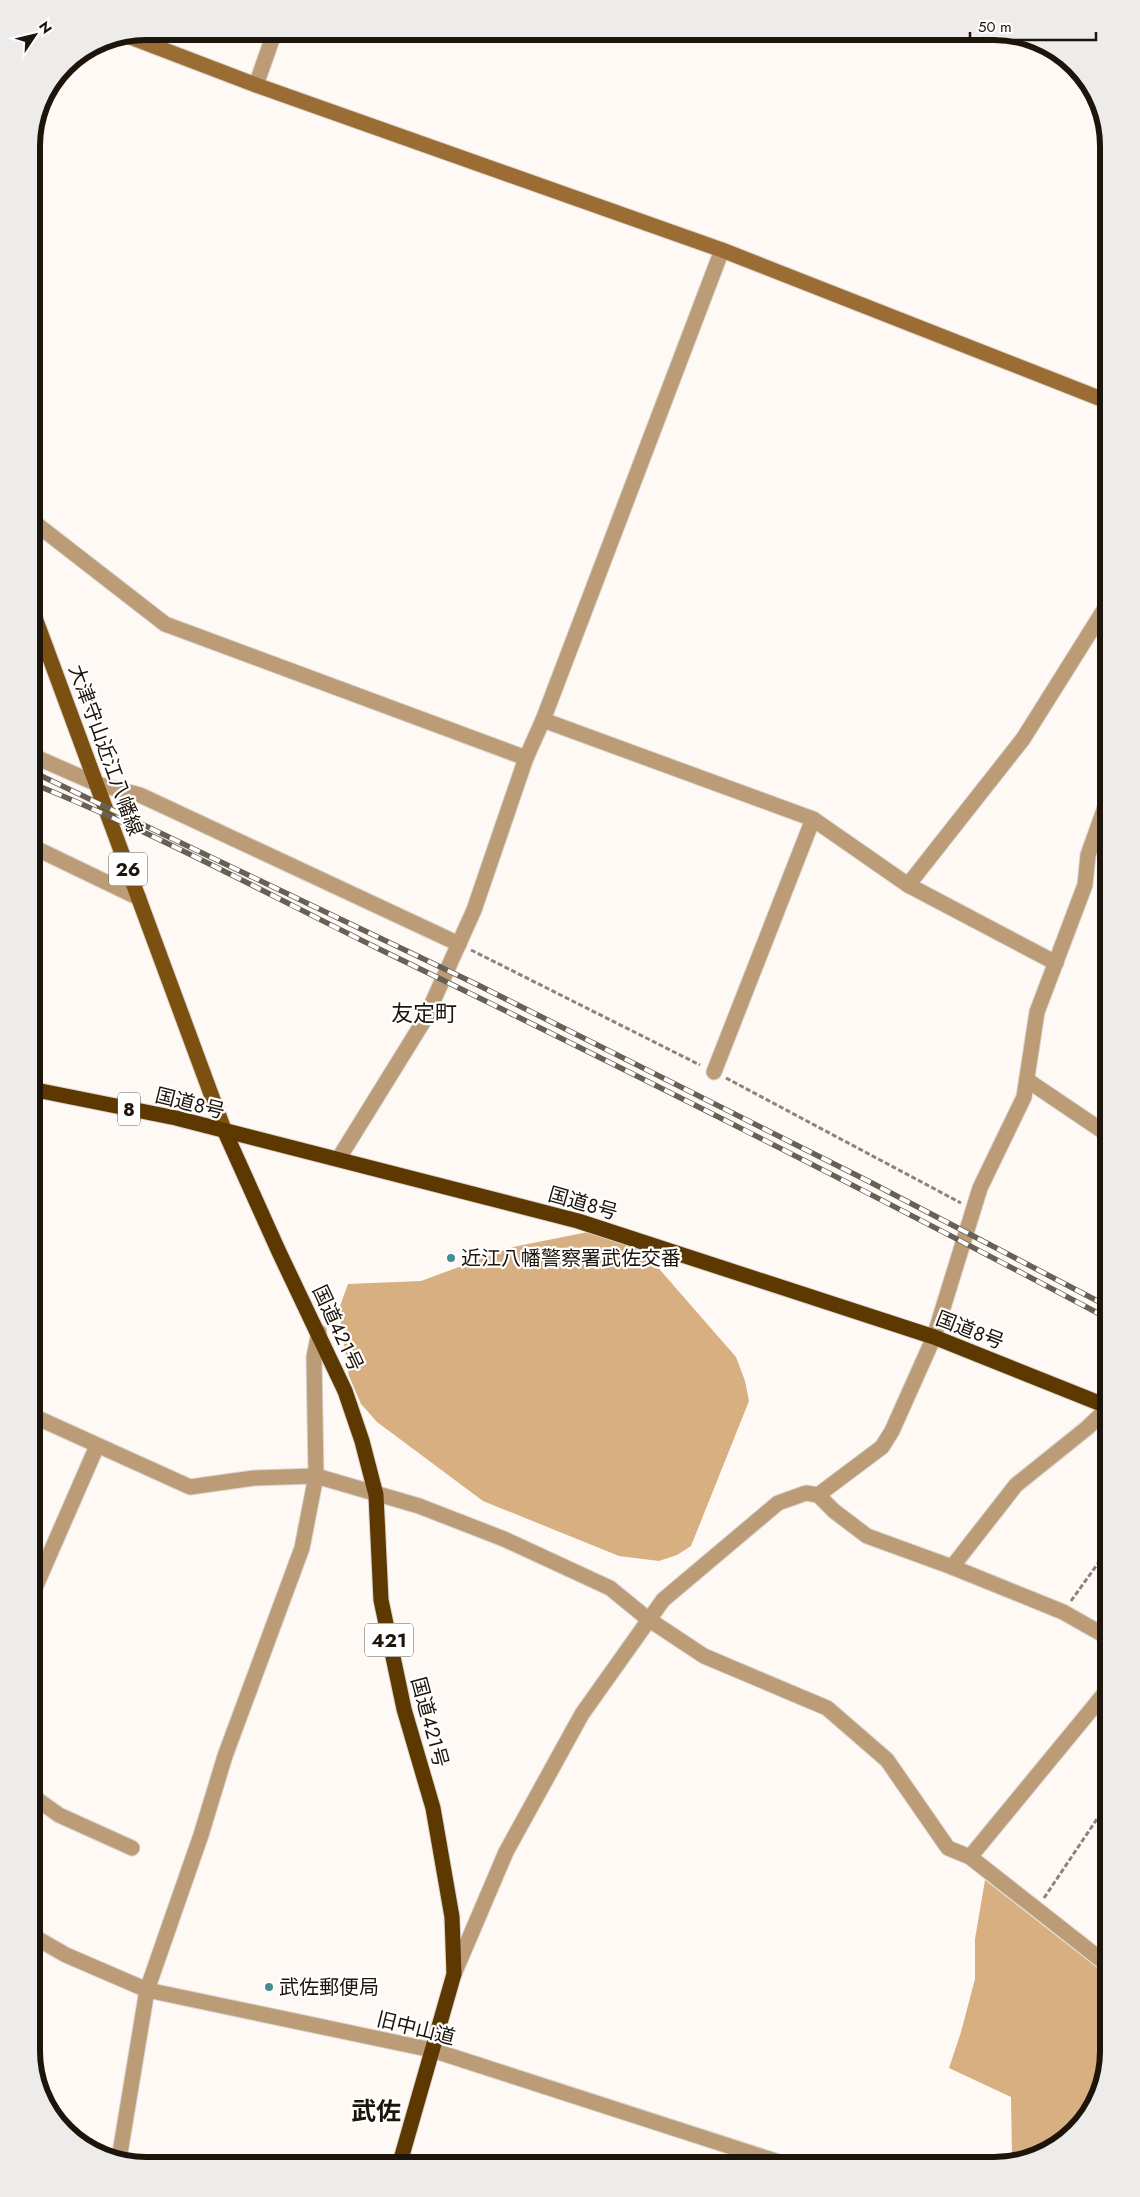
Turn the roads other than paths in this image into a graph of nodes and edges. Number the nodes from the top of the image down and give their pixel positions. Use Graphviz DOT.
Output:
graph roads {
  1 [pos="139,40"];
  2 [pos="272,40"];
  3 [pos="256,85"];
  4 [pos="722,250"];
  5 [pos="1100,398"];
  6 [pos="40,527"];
  7 [pos="1100,616"];
  8 [pos="40,631"];
  9 [pos="543,720"];
  10 [pos="526,758"];
  11 [pos="40,759"];
  12 [pos="97,784"];
  13 [pos="813,819"];
  14 [pos="1100,821"];
  15 [pos="40,850"];
  16 [pos="908,885"];
  17 [pos="139,898"];
  18 [pos="459,944"];
  19 [pos="1056,963"];
  20 [pos="714,1072"];
  21 [pos="1027,1080"];
  22 [pos="40,1091"];
  23 [pos="1100,1129"];
  24 [pos="225,1132"];
  25 [pos="340,1158"];
  26 [pos="319,1332"];
  27 [pos="934,1337"];
  28 [pos="1100,1403"];
  29 [pos="1100,1416"];
  30 [pos="40,1419"];
  31 [pos="97,1446"];
  32 [pos="316,1476"];
  33 [pos="376,1495"];
  34 [pos="818,1496"];
  35 [pos="952,1567"];
  36 [pos="40,1576"];
  37 [pos="648,1619"];
  38 [pos="1100,1633"];
  39 [pos="1100,1699"];
  40 [pos="40,1801"];
  41 [pos="132,1848"];
  42 [pos="970,1857"];
  43 [pos="40,1940"];
  44 [pos="1100,1959"];
  45 [pos="454,1974"];
  46 [pos="147,1990"];
  47 [pos="432,2050"];
  48 [pos="120,2153"];
  49 [pos="402,2157"];
  50 [pos="745,2157"];
  1 -- 3 [label="street"];
  2 -- 3 [label="street"];
  3 -- 4 [label="street"];
  4 -- 5 [label="street"];
  4 -- 9 [label="street"];
  6 -- 10 [label="street"];
  7 -- 16 [label="street"];
  8 -- 12 [label="main road, 大津守山近江八幡線 / 26"];
  9 -- 10 [label="street"];
  9 -- 13 [label="street"];
  10 -- 18 [label="street"];
  11 -- 12 [label="street"];
  12 -- 17 [label="main road, 大津守山近江八幡線 / 26"];
  12 -- 18 [label="street"];
  13 -- 16 [label="street"];
  13 -- 20 [label="street"];
  14 -- 19 [label="street"];
  15 -- 17 [label="street"];
  16 -- 19 [label="street"];
  17 -- 24 [label="main road, 大津守山近江八幡線 / 26"];
  18 -- 25 [label="street"];
  19 -- 21 [label="street"];
  21 -- 23 [label="street"];
  21 -- 27 [label="street"];
  22 -- 24 [label="highway, 国道8号 / 8"];
  24 -- 25 [label="highway, 国道8号 / 8"];
  24 -- 26 [label="highway, 国道421号 / 421"];
  25 -- 27 [label="highway, 国道8号 / 8"];
  26 -- 32 [label="street"];
  26 -- 33 [label="highway, 国道421号 / 421"];
  27 -- 28 [label="highway, 国道8号 / 8"];
  27 -- 34 [label="street"];
  29 -- 35 [label="street"];
  30 -- 31 [label="street"];
  31 -- 32 [label="street"];
  31 -- 36 [label="street"];
  32 -- 33 [label="street"];
  32 -- 46 [label="street"];
  33 -- 37 [label="street"];
  33 -- 45 [label="highway, 国道421号 / 421"];
  34 -- 35 [label="street"];
  34 -- 37 [label="street"];
  35 -- 38 [label="street"];
  37 -- 42 [label="street"];
  37 -- 45 [label="street"];
  39 -- 42 [label="street"];
  40 -- 41 [label="street"];
  42 -- 44 [label="street"];
  43 -- 46 [label="street, 旧中山道"];
  45 -- 47 [label="highway, 国道421号 / 421"];
  46 -- 47 [label="street, 旧中山道"];
  46 -- 48 [label="street"];
  47 -- 49 [label="highway, 国道421号 / 421"];
  47 -- 50 [label="street, 旧中山道"];
}
